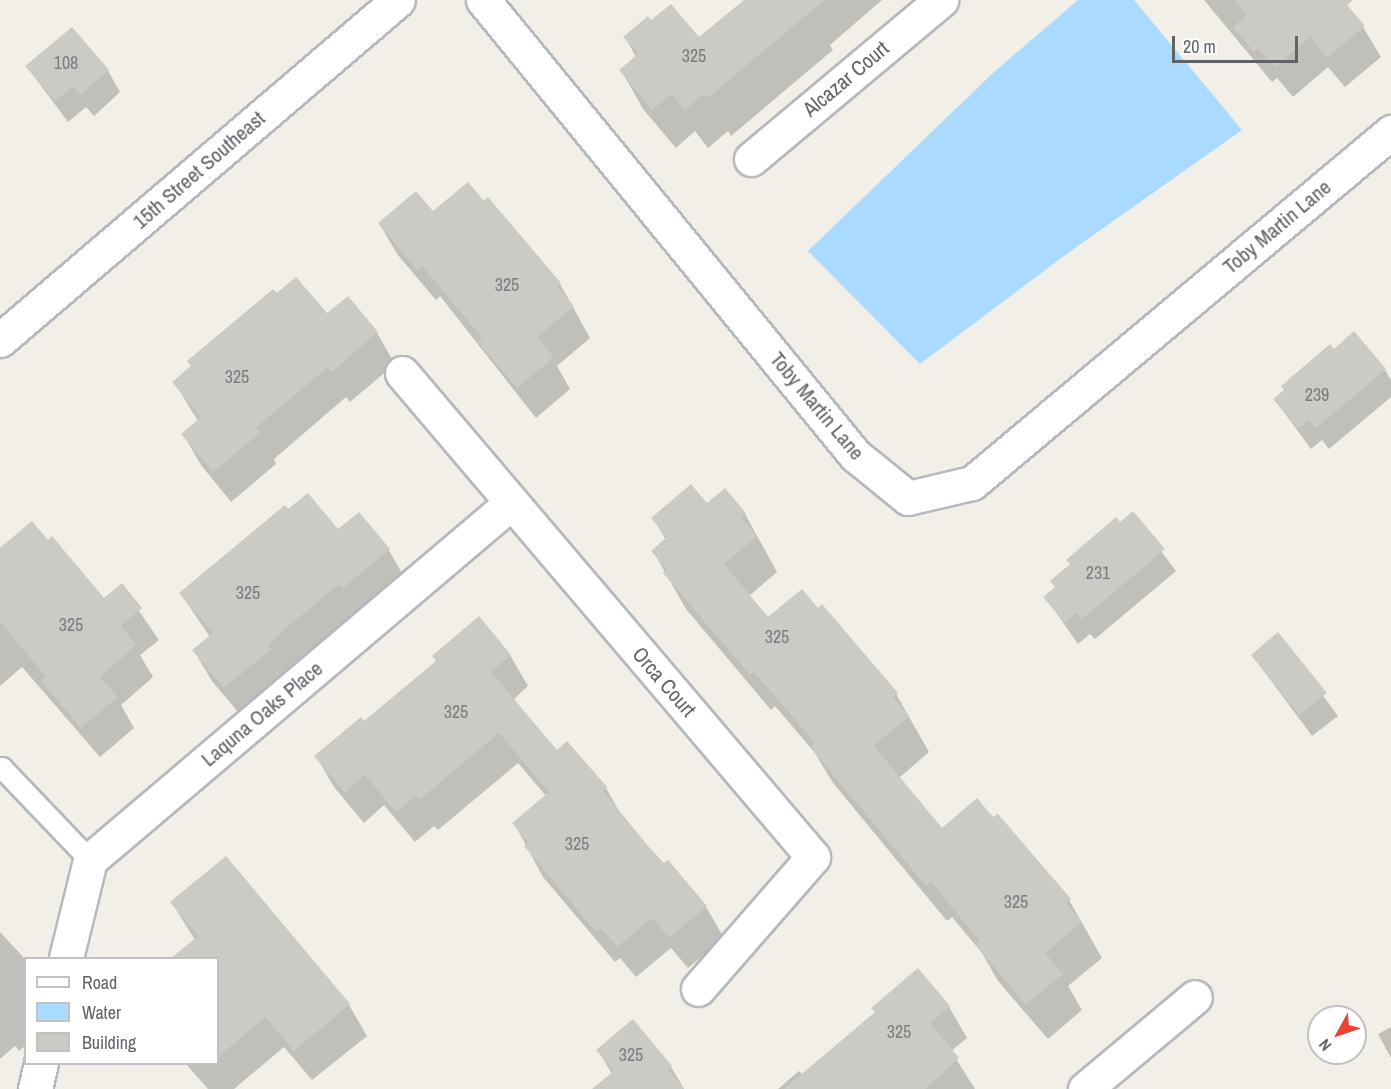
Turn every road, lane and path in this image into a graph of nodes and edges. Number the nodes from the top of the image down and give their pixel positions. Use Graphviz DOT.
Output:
graph roads {
  1 [pos="398,0"];
  2 [pos="483,0"];
  3 [pos="941,0"];
  4 [pos="1391,132"];
  5 [pos="751,159"];
  6 [pos="0,340"];
  7 [pos="402,373"];
  8 [pos="511,503"];
  9 [pos="0,770"];
  10 [pos="90,860"];
  11 [pos="66,957"];
  12 [pos="698,989"];
  13 [pos="1195,997"];
  14 [pos="41,1065"];
  15 [pos="35,1089"];
  16 [pos="1085,1089"];
  1 -- 6 [label="street, 15th Street Southeast"];
  2 -- 4 [label="street, Toby Martin Lane"];
  3 -- 5 [label="street, Alcazar Court"];
  7 -- 8 [label="street, Orca Court"];
  8 -- 10 [label="street, Laquna Oaks Place"];
  8 -- 12 [label="street, Orca Court"];
  9 -- 10 [label="lane"];
  10 -- 11 [label="street"];
  13 -- 16 [label="street"];
  14 -- 15 [label="street"];
}
